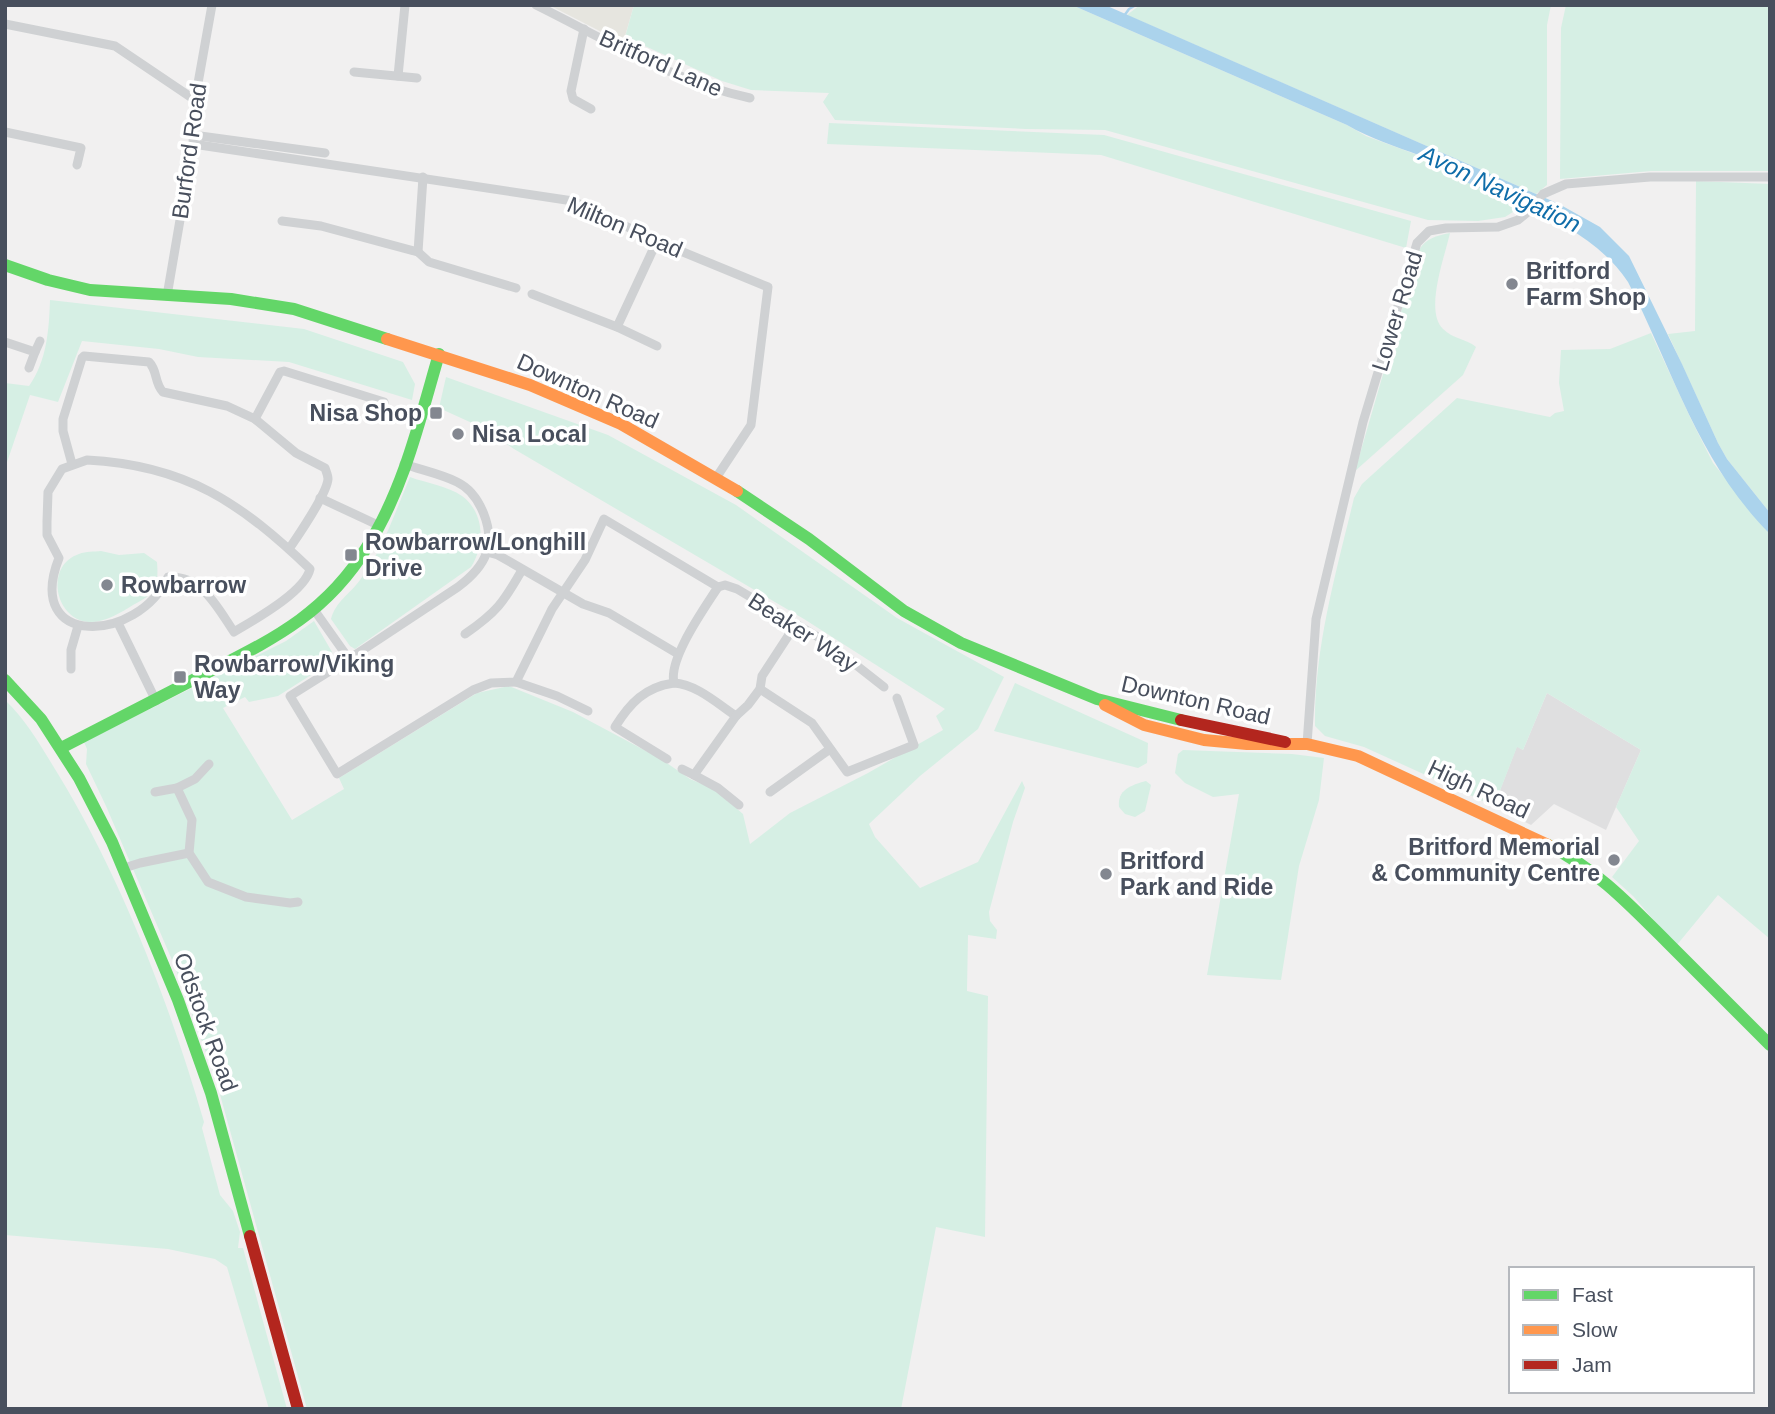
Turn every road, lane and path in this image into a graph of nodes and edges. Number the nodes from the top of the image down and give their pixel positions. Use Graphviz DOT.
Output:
graph roads {
  1 [pos="212,5"];
  2 [pos="405,5"];
  3 [pos="536,5"];
  4 [pos="5,24"];
  5 [pos="584,29"];
  6 [pos="354,72"];
  7 [pos="398,76"];
  8 [pos="417,78"];
  9 [pos="750,97"];
  10 [pos="195,100"];
  11 [pos="591,109"];
  12 [pos="5,132"];
  13 [pos="193,140"];
  14 [pos="325,153"];
  15 [pos="77,165"];
  16 [pos="423,177"];
  17 [pos="1770,177"];
  18 [pos="282,221"];
  19 [pos="657,241"];
  20 [pos="418,251"];
  21 [pos="5,265"];
  22 [pos="516,288"];
  23 [pos="532,294"];
  24 [pos="167,296"];
  25 [pos="617,327"];
  26 [pos="40,341"];
  27 [pos="5,342"];
  28 [pos="657,346"];
  29 [pos="36,352"];
  30 [pos="439,354"];
  31 [pos="30,368"];
  32 [pos="384,402"];
  33 [pos="256,419"];
  34 [pos="72,464"];
  35 [pos="404,464"];
  36 [pos="716,478"];
  37 [pos="320,498"];
  38 [pos="380,526"];
  39 [pos="289,549"];
  40 [pos="487,552"];
  41 [pos="522,570"];
  42 [pos="718,587"];
  43 [pos="562,592"];
  44 [pos="315,611"];
  45 [pos="118,623"];
  46 [pos="796,624"];
  47 [pos="78,626"];
  48 [pos="465,634"];
  49 [pos="678,654"];
  50 [pos="349,659"];
  51 [pos="71,669"];
  52 [pos="5,680"];
  53 [pos="516,682"];
  54 [pos="674,684"];
  55 [pos="884,687"];
  56 [pos="760,689"];
  57 [pos="897,698"];
  58 [pos="156,701"];
  59 [pos="588,711"];
  60 [pos="736,716"];
  61 [pos="1307,744"];
  62 [pos="61,748"];
  63 [pos="830,749"];
  64 [pos="667,760"];
  65 [pos="209,764"];
  66 [pos="682,769"];
  67 [pos="694,775"];
  68 [pos="177,788"];
  69 [pos="155,792"];
  70 [pos="770,792"];
  71 [pos="739,805"];
  72 [pos="189,853"];
  73 [pos="124,868"];
  74 [pos="293,900"];
  75 [pos="1770,1045"];
  76 [pos="298,1409"];
  1 -- 10 [label="street, Burford Road"];
  2 -- 7 [label="street"];
  3 -- 5 [label="street, Britford Lane"];
  4 -- 10 [label="street"];
  5 -- 9 [label="street, Britford Lane"];
  5 -- 11 [label="street"];
  6 -- 7 [label="street"];
  7 -- 8 [label="street"];
  10 -- 13 [label="street, Burford Road"];
  12 -- 15 [label="street"];
  13 -- 14 [label="street"];
  13 -- 16 [label="street, Milton Road"];
  13 -- 24 [label="street, Burford Road"];
  16 -- 19 [label="street, Milton Road"];
  16 -- 20 [label="street"];
  17 -- 61 [label="street, Lower Road"];
  18 -- 20 [label="street"];
  19 -- 25 [label="street"];
  19 -- 36 [label="street, Milton Road"];
  20 -- 22 [label="street"];
  21 -- 24 [label="main road, Downton Road"];
  23 -- 25 [label="street"];
  24 -- 30 [label="main road, Downton Road"];
  25 -- 28 [label="street"];
  26 -- 29 [label="street"];
  27 -- 29 [label="street"];
  29 -- 31 [label="street"];
  30 -- 35 [label="main road"];
  30 -- 36 [label="main road, Downton Road"];
  32 -- 33 [label="street"];
  33 -- 34 [label="street"];
  33 -- 37 [label="street"];
  34 -- 39 [label="street"];
  34 -- 47 [label="street"];
  35 -- 38 [label="main road"];
  35 -- 40 [label="street"];
  36 -- 61 [label="main road, Downton Road"];
  37 -- 38 [label="street"];
  37 -- 39 [label="street"];
  38 -- 44 [label="main road"];
  39 -- 45 [label="street"];
  40 -- 41 [label="street"];
  40 -- 50 [label="street"];
  41 -- 43 [label="street"];
  41 -- 48 [label="street"];
  42 -- 43 [label="street, Beaker Way"];
  42 -- 46 [label="street, Beaker Way"];
  42 -- 49 [label="street"];
  43 -- 49 [label="street"];
  43 -- 53 [label="street"];
  44 -- 50 [label="street"];
  44 -- 58 [label="main road"];
  45 -- 47 [label="street"];
  45 -- 58 [label="street"];
  46 -- 55 [label="street, Beaker Way"];
  46 -- 56 [label="street"];
  47 -- 51 [label="street"];
  49 -- 54 [label="street"];
  50 -- 53 [label="street"];
  52 -- 62 [label="main road, Odstock Road"];
  53 -- 59 [label="street"];
  54 -- 60 [label="street"];
  54 -- 64 [label="street"];
  56 -- 60 [label="street"];
  56 -- 63 [label="street"];
  57 -- 63 [label="street"];
  58 -- 62 [label="main road"];
  60 -- 67 [label="street"];
  61 -- 75 [label="main road, High Road"];
  62 -- 73 [label="main road, Odstock Road"];
  63 -- 70 [label="street"];
  65 -- 68 [label="street"];
  66 -- 67 [label="street"];
  67 -- 71 [label="street"];
  68 -- 69 [label="street"];
  68 -- 72 [label="street"];
  72 -- 73 [label="street"];
  72 -- 74 [label="street"];
  73 -- 76 [label="main road, Odstock Road"];
}
